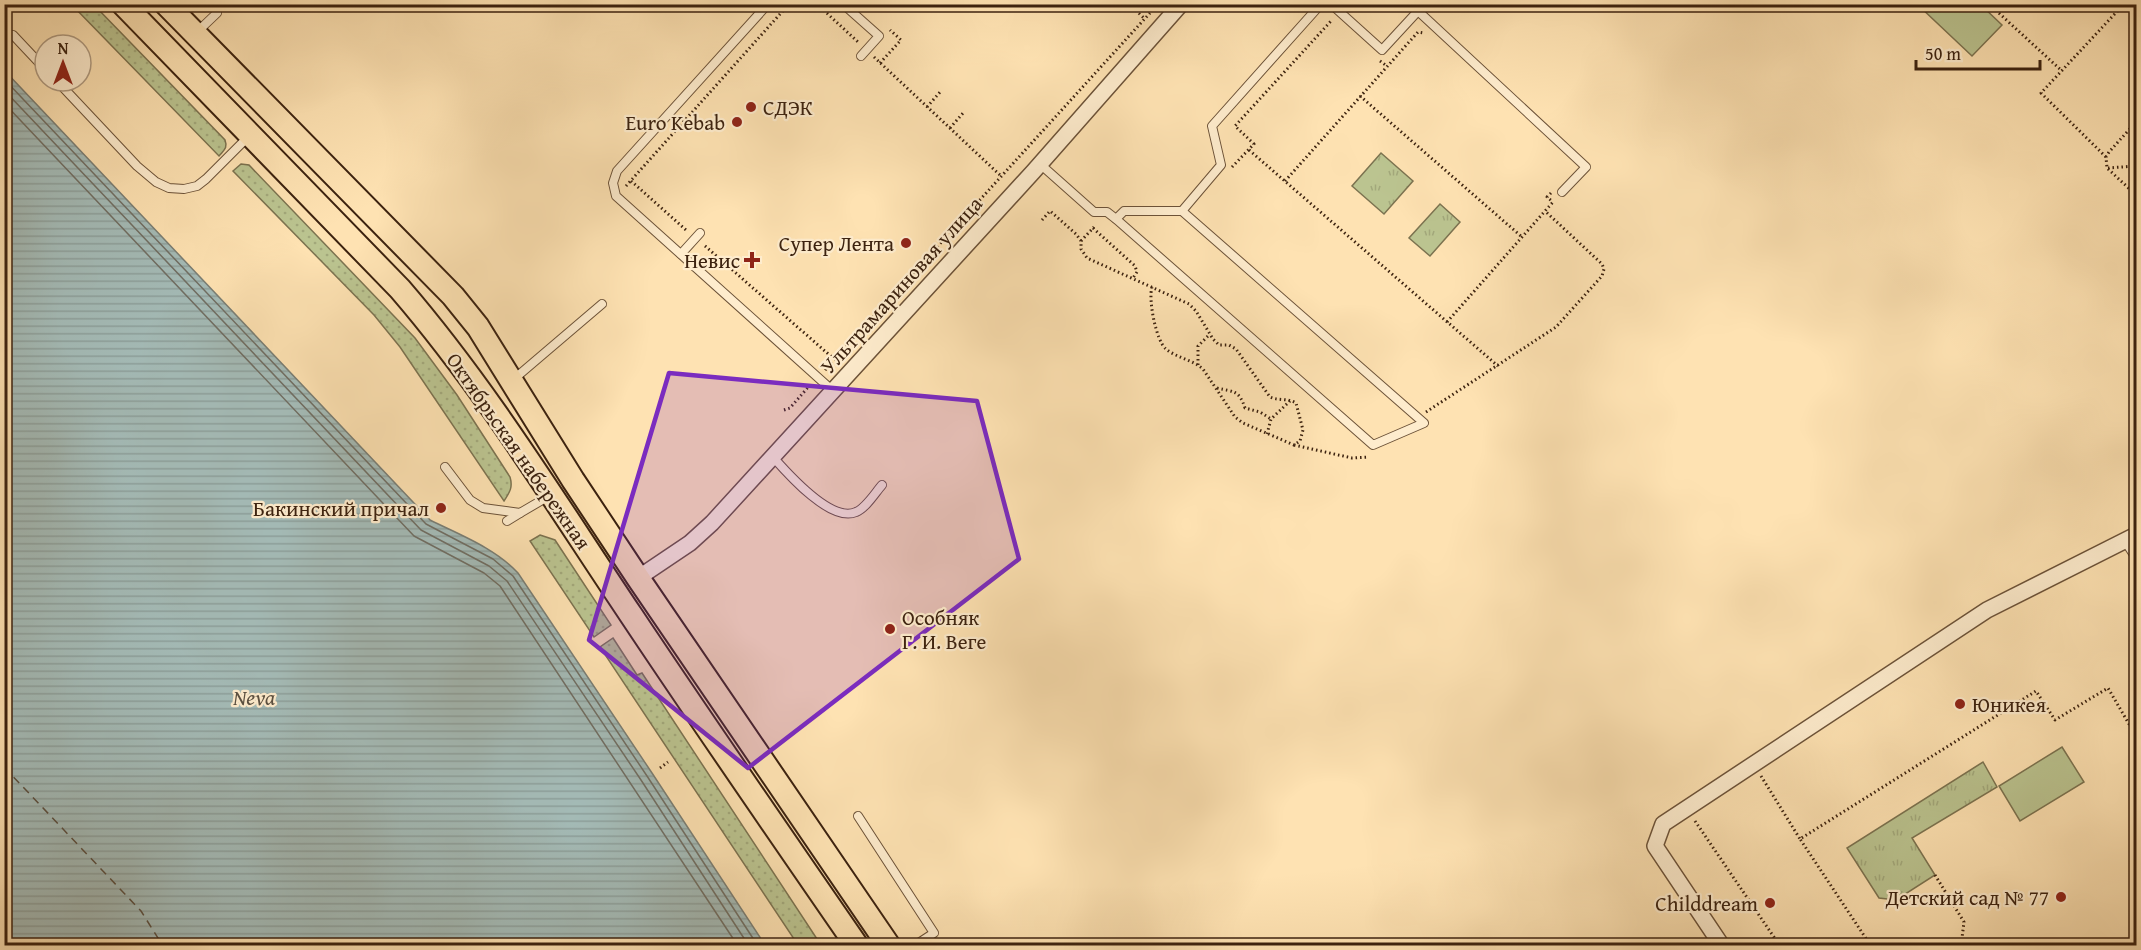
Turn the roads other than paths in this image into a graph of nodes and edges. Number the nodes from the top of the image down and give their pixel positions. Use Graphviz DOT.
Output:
graph roads {
  1 [pos="123,4"];
  2 [pos="166,4"];
  3 [pos="768,4"];
  4 [pos="843,4"];
  5 [pos="1181,4"];
  6 [pos="1321,4"];
  7 [pos="1330,4"];
  8 [pos="217,13"];
  9 [pos="195,34"];
  10 [pos="13,35"];
  11 [pos="863,53"];
  12 [pos="33,56"];
  13 [pos="68,93"];
  14 [pos="250,135"];
  15 [pos="1040,164"];
  16 [pos="1558,191"];
  17 [pos="1182,211"];
  18 [pos="1116,219"];
  19 [pos="697,235"];
  20 [pos="681,255"];
  21 [pos="602,304"];
  22 [pos="511,381"];
  23 [pos="833,391"];
  24 [pos="773,457"];
  25 [pos="445,467"];
  26 [pos="882,485"];
  27 [pos="551,494"];
  28 [pos="520,513"];
  29 [pos="507,521"];
  30 [pos="2131,538"];
  31 [pos="2136,558"];
  32 [pos="638,578"];
  33 [pos="858,816"];
  34 [pos="857,945"];
  35 [pos="888,945"];
  36 [pos="914,945"];
  37 [pos="1722,945"];
  1 -- 14 [label="main road, Октябрьская набережная"];
  2 -- 9 [label="main road, Октябрьская набережная"];
  3 -- 20 [label="lane"];
  4 -- 11 [label="lane"];
  5 -- 15 [label="street, Ультрамариновая улица"];
  6 -- 17 [label="lane"];
  7 -- 16 [label="lane"];
  8 -- 9 [label="lane"];
  9 -- 22 [label="main road, Октябрьская набережная"];
  10 -- 12 [label="lane"];
  13 -- 14 [label="lane"];
  14 -- 27 [label="main road, Октябрьская набережная"];
  15 -- 18 [label="lane"];
  15 -- 23 [label="street, Ультрамариновая улица"];
  17 -- 18 [label="lane"];
  17 -- 18 [label="lane"];
  19 -- 20 [label="lane"];
  20 -- 23 [label="lane"];
  21 -- 22 [label="lane"];
  22 -- 32 [label="main road, Октябрьская набережная"];
  23 -- 24 [label="street, Ультрамариновая улица"];
  24 -- 26 [label="lane"];
  24 -- 32 [label="street, Ультрамариновая улица"];
  25 -- 28 [label="lane"];
  27 -- 28 [label="lane"];
  27 -- 34 [label="main road, Октябрьская набережная"];
  28 -- 29 [label="lane"];
  30 -- 31 [label="lane"];
  30 -- 37 [label="street"];
  32 -- 35 [label="main road, Октябрьская набережная"];
  33 -- 36 [label="lane"];
}
